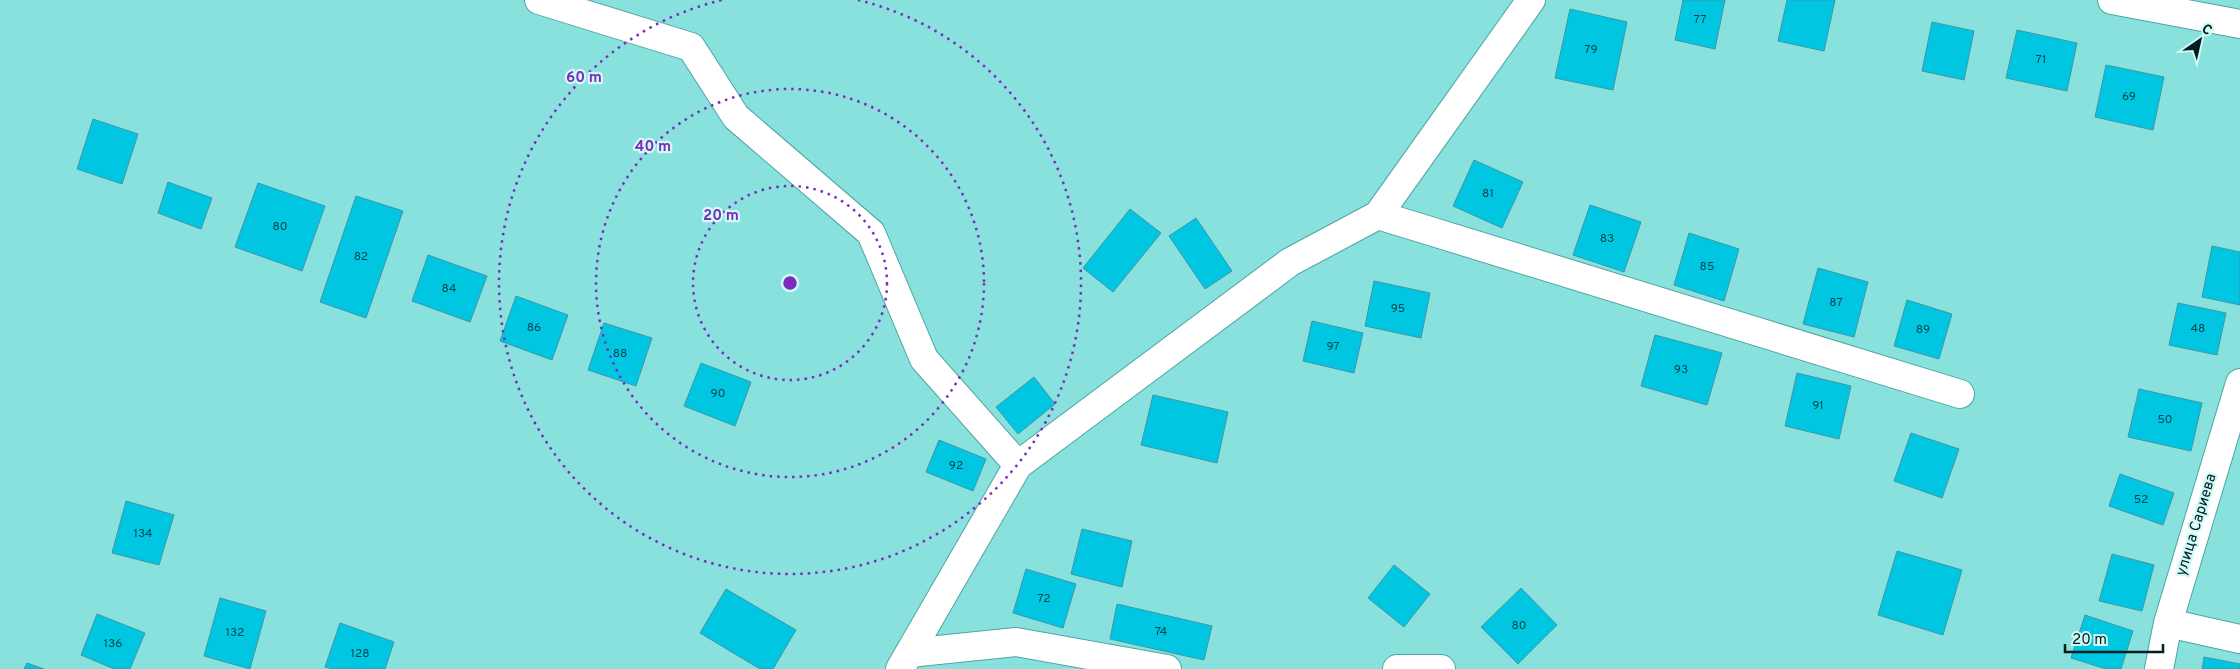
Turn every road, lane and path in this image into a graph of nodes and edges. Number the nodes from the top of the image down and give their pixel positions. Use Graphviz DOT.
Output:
graph roads {
  1 [pos="539,0"];
  2 [pos="1530,0"];
  3 [pos="2112,0"];
  4 [pos="2240,24"];
  5 [pos="1378,215"];
  6 [pos="2240,383"];
  7 [pos="1960,394"];
  8 [pos="1018,465"];
  9 [pos="2168,623"];
  10 [pos="2240,639"];
  11 [pos="904,661"];
  12 [pos="1167,669"];
  13 [pos="1397,669"];
  14 [pos="1441,669"];
  15 [pos="2159,669"];
  1 -- 8 [label="street"];
  2 -- 5 [label="street"];
  3 -- 4 [label="street"];
  5 -- 7 [label="street"];
  5 -- 8 [label="street"];
  6 -- 9 [label="street, улица Сариева"];
  8 -- 11 [label="street"];
  9 -- 10 [label="street"];
  9 -- 15 [label="street, улица Сариева"];
  11 -- 12 [label="street"];
  13 -- 14 [label="street"];
}
